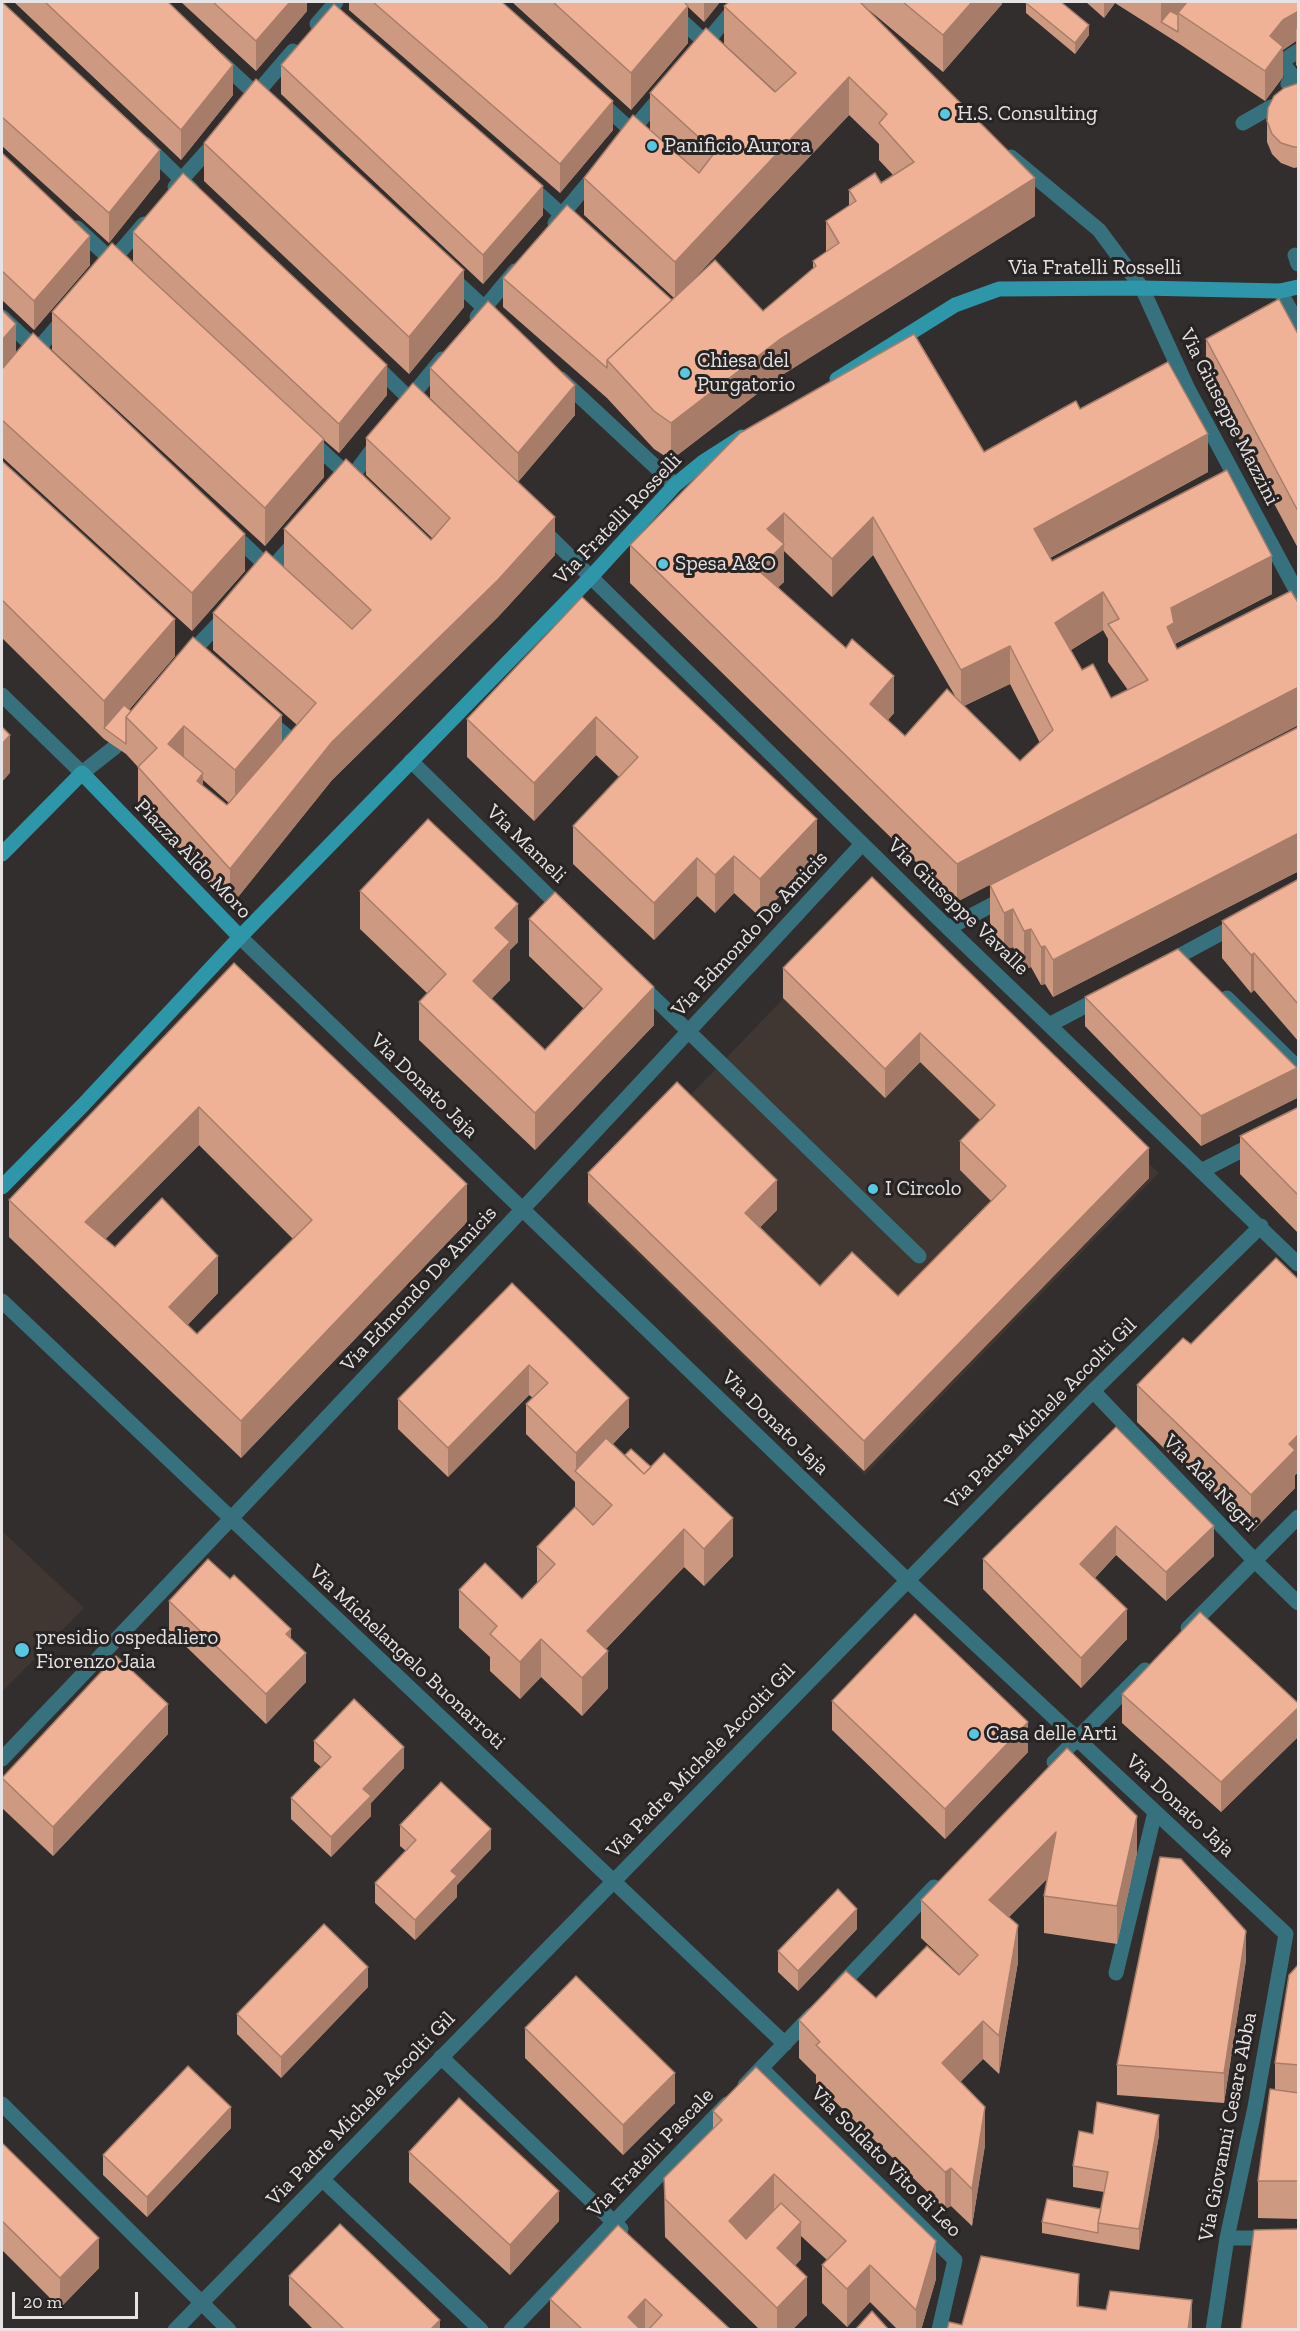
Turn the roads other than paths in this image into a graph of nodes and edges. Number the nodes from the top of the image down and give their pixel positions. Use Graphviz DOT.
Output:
graph roads {
  1 [pos="661,2"];
  2 [pos="740,2"];
  3 [pos="331,7"];
  4 [pos="706,43"];
  5 [pos="207,48"];
  6 [pos="1299,51"];
  7 [pos="691,61"];
  8 [pos="676,78"];
  9 [pos="1287,84"];
  10 [pos="588,90"];
  11 [pos="256,95"];
  12 [pos="1271,107"];
  13 [pos="273,111"];
  14 [pos="241,112"];
  15 [pos="1243,123"];
  16 [pos="226,129"];
  17 [pos="130,130"];
  18 [pos="632,131"];
  19 [pos="618,147"];
  20 [pos="1001,148"];
  21 [pos="604,164"];
  22 [pos="518,175"];
  23 [pos="182,180"];
  24 [pos="167,198"];
  25 [pos="207,204"];
  26 [pos="61,214"];
  27 [pos="562,214"];
  28 [pos="151,216"];
  29 [pos="548,231"];
  30 [pos="527,257"];
  31 [pos="113,261"];
  32 [pos="442,268"];
  33 [pos="130,277"];
  34 [pos="98,279"];
  35 [pos="1299,287"];
  36 [pos="1142,288"];
  37 [pos="1280,291"];
  38 [pos="75,306"];
  39 [pos="484,308"];
  40 [pos="2,317"];
  41 [pos="502,324"];
  42 [pos="1299,324"];
  43 [pos="469,326"];
  44 [pos="454,344"];
  45 [pos="37,350"];
  46 [pos="359,350"];
  47 [pos="54,367"];
  48 [pos="554,372"];
  49 [pos="821,389"];
  50 [pos="2,390"];
  51 [pos="410,398"];
  52 [pos="426,414"];
  53 [pos="397,416"];
  54 [pos="299,430"];
  55 [pos="752,431"];
  56 [pos="384,434"];
  57 [pos="352,478"];
  58 [pos="675,485"];
  59 [pos="337,495"];
  60 [pos="368,495"];
  61 [pos="533,520"];
  62 [pos="219,521"];
  63 [pos="308,528"];
  64 [pos="271,570"];
  65 [pos="590,578"];
  66 [pos="255,587"];
  67 [pos="287,587"];
  68 [pos="1299,594"];
  69 [pos="238,604"];
  70 [pos="174,672"];
  71 [pos="2,695"];
  72 [pos="253,708"];
  73 [pos="115,747"];
  74 [pos="411,761"];
  75 [pos="284,762"];
  76 [pos="82,773"];
  77 [pos="862,844"];
  78 [pos="2,854"];
  79 [pos="1022,889"];
  80 [pos="571,917"];
  81 [pos="1250,918"];
  82 [pos="948,928"];
  83 [pos="240,937"];
  84 [pos="1151,971"];
  85 [pos="630,974"];
  86 [pos="1215,987"];
  87 [pos="1110,992"];
  88 [pos="1049,1025"];
  89 [pos="689,1032"];
  90 [pos="1299,1068"];
  91 [pos="1266,1138"];
  92 [pos="1203,1170"];
  93 [pos="2,1187"];
  94 [pos="522,1210"];
  95 [pos="1261,1226"];
  96 [pos="919,1256"];
  97 [pos="1299,1264"];
  98 [pos="2,1301"];
  99 [pos="1093,1391"];
  100 [pos="1299,1516"];
  101 [pos="231,1520"];
  102 [pos="1255,1561"];
  103 [pos="907,1580"];
  104 [pos="1299,1603"];
  105 [pos="1173,1642"];
  106 [pos="1157,1658"];
  107 [pos="1076,1739"];
  108 [pos="2,1759"];
  109 [pos="1044,1773"];
  110 [pos="1155,1812"];
  111 [pos="947,1874"];
  112 [pos="613,1881"];
  113 [pos="1286,1934"];
  114 [pos="1116,1973"];
  115 [pos="785,2044"];
  116 [pos="441,2057"];
  117 [pos="761,2068"];
  118 [pos="2,2104"];
  119 [pos="322,2179"];
  120 [pos="614,2222"];
  121 [pos="630,2237"];
  122 [pos="1227,2238"];
  123 [pos="1299,2238"];
  124 [pos="201,2303"];
  125 [pos="175,2330"];
  126 [pos="229,2330"];
  127 [pos="481,2330"];
  128 [pos="511,2330"];
  129 [pos="939,2330"];
  130 [pos="1213,2330"];
  1 -- 4 [label="street"];
  2 -- 4 [label="street"];
  3 -- 11 [label="street"];
  4 -- 7 [label="street"];
  5 -- 11 [label="street"];
  6 -- 9 [label="street"];
  8 -- 18 [label="street"];
  10 -- 18 [label="street"];
  11 -- 13 [label="street"];
  11 -- 14 [label="street"];
  12 -- 15 [label="street"];
  16 -- 23 [label="street"];
  17 -- 23 [label="street"];
  18 -- 19 [label="street"];
  20 -- 36 [label="street, Via Giuseppe Mazzini"];
  21 -- 27 [label="street"];
  22 -- 27 [label="street"];
  23 -- 24 [label="street"];
  23 -- 25 [label="street"];
  26 -- 31 [label="street"];
  27 -- 29 [label="street"];
  28 -- 31 [label="street"];
  30 -- 39 [label="street"];
  31 -- 33 [label="street"];
  31 -- 34 [label="street"];
  32 -- 39 [label="street"];
  35 -- 37 [label="street, Via Fratelli Rosselli"];
  36 -- 37 [label="street, Via Fratelli Rosselli"];
  36 -- 49 [label="street, Via Fratelli Rosselli"];
  36 -- 68 [label="street, Via Giuseppe Mazzini"];
  37 -- 42 [label="street"];
  38 -- 45 [label="street"];
  39 -- 41 [label="street"];
  39 -- 43 [label="street"];
  40 -- 45 [label="street"];
  44 -- 51 [label="street"];
  45 -- 47 [label="street"];
  45 -- 50 [label="street"];
  46 -- 51 [label="street"];
  48 -- 58 [label="street"];
  51 -- 52 [label="street"];
  51 -- 53 [label="street"];
  54 -- 57 [label="street"];
  55 -- 58 [label="street, Via Fratelli Rosselli"];
  56 -- 57 [label="street"];
  57 -- 59 [label="street"];
  57 -- 60 [label="street"];
  58 -- 65 [label="street, Via Fratelli Rosselli"];
  61 -- 65 [label="street, Via Giuseppe Vavalle"];
  62 -- 64 [label="street"];
  63 -- 64 [label="street"];
  64 -- 66 [label="street"];
  64 -- 67 [label="street"];
  65 -- 74 [label="street, Via Fratelli Rosselli"];
  65 -- 77 [label="street, Via Giuseppe Vavalle"];
  69 -- 70 [label="street"];
  71 -- 76 [label="street"];
  72 -- 75 [label="street"];
  73 -- 76 [label="street"];
  74 -- 80 [label="street, Via Mameli"];
  74 -- 83 [label="street, Via Fratelli Rosselli"];
  76 -- 78 [label="street"];
  76 -- 83 [label="street, Piazza Aldo Moro"];
  77 -- 82 [label="street, Via Giuseppe Vavalle"];
  77 -- 89 [label="street, Via Edmondo De Amicis"];
  79 -- 82 [label="street"];
  81 -- 84 [label="street"];
  82 -- 88 [label="street, Via Giuseppe Vavalle"];
  83 -- 93 [label="street, Piazza Aldo Moro"];
  83 -- 94 [label="street, Via Donato Jaja"];
  85 -- 89 [label="street"];
  86 -- 90 [label="street"];
  87 -- 88 [label="street"];
  88 -- 92 [label="street, Via Giuseppe Vavalle"];
  89 -- 94 [label="street, Via Edmondo De Amicis"];
  89 -- 96 [label="street"];
  91 -- 92 [label="street"];
  92 -- 95 [label="street, Via Giuseppe Vavalle"];
  94 -- 101 [label="street, Via Edmondo De Amicis"];
  94 -- 103 [label="street, Via Donato Jaja"];
  95 -- 97 [label="street, Via Giuseppe Vavalle"];
  95 -- 99 [label="street, Via Padre Michele Accolti Gil"];
  98 -- 101 [label="street, Via Michelangelo Buonarroti"];
  99 -- 102 [label="street, Via Ada Negri"];
  99 -- 103 [label="street, Via Padre Michele Accolti Gil"];
  100 -- 102 [label="street"];
  101 -- 108 [label="street, Via Edmondo De Amicis"];
  101 -- 112 [label="street, Via Michelangelo Buonarroti"];
  102 -- 104 [label="street, Via Ada Negri"];
  102 -- 105 [label="street"];
  103 -- 107 [label="street, Via Donato Jaja"];
  103 -- 112 [label="street, Via Padre Michele Accolti Gil"];
  106 -- 107 [label="street"];
  107 -- 109 [label="street"];
  107 -- 110 [label="street, Via Donato Jaja"];
  110 -- 113 [label="street, Via Donato Jaja"];
  110 -- 114 [label="street"];
  111 -- 115 [label="street, Via Fratelli Pascale"];
  112 -- 115 [label="street, Via Michelangelo Buonarroti"];
  112 -- 116 [label="street, Via Padre Michele Accolti Gil"];
  113 -- 122 [label="street, Via Giovanni Cesare Abba"];
  115 -- 117 [label="street, Via Fratelli Pascale"];
  116 -- 119 [label="street, Via Padre Michele Accolti Gil"];
  116 -- 120 [label="street"];
  117 -- 120 [label="street, Via Fratelli Pascale"];
  117 -- 129 [label="street, Via Soldato Vito di Leo"];
  118 -- 124 [label="street"];
  119 -- 124 [label="street, Via Padre Michele Accolti Gil"];
  119 -- 127 [label="street"];
  120 -- 121 [label="street"];
  120 -- 128 [label="street, Via Fratelli Pascale"];
  122 -- 123 [label="street"];
  122 -- 130 [label="street, Via Giovanni Cesare Abba"];
  124 -- 125 [label="street, Via Padre Michele Accolti Gil"];
  124 -- 126 [label="street"];
}
